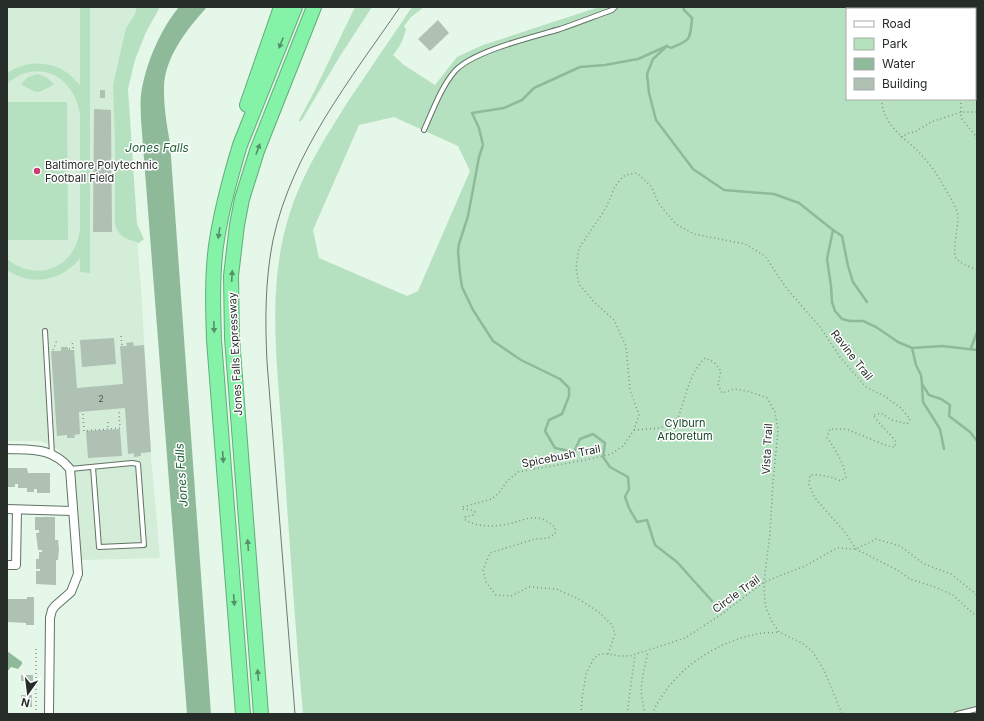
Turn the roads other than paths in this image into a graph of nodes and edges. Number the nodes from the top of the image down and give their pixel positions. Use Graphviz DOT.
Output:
graph roads {
  1 [pos="281,7"];
  2 [pos="295,7"];
  3 [pos="314,7"];
  4 [pos="320,7"];
  5 [pos="615,7"];
  6 [pos="290,68"];
  7 [pos="424,130"];
  8 [pos="226,194"];
  9 [pos="45,331"];
  10 [pos="7,449"];
  11 [pos="52,454"];
  12 [pos="93,467"];
  13 [pos="70,469"];
  14 [pos="7,509"];
  15 [pos="17,510"];
  16 [pos="72,511"];
  17 [pos="7,565"];
  18 [pos="977,710"];
  19 [pos="49,714"];
  20 [pos="243,714"];
  21 [pos="260,714"];
  22 [pos="957,714"];
  1 -- 8 [label="highway"];
  2 -- 8 [label="highway, Jones Falls Expressway, one-way"];
  3 -- 6 [label="highway, Jones Falls Expressway"];
  4 -- 6 [label="highway"];
  5 -- 7 [label="lane"];
  21 -- 6 [label="highway, Jones Falls Expressway, one-way"];
  8 -- 20 [label="highway, Jones Falls Expressway, one-way"];
  9 -- 11 [label="lane"];
  10 -- 11 [label="street"];
  11 -- 13 [label="street"];
  12 -- 12 [label="lane"];
  12 -- 13 [label="lane"];
  13 -- 16 [label="street"];
  14 -- 15 [label="street"];
  15 -- 16 [label="street"];
  15 -- 17 [label="street"];
  16 -- 19 [label="street"];
  18 -- 22 [label="lane"];
}
